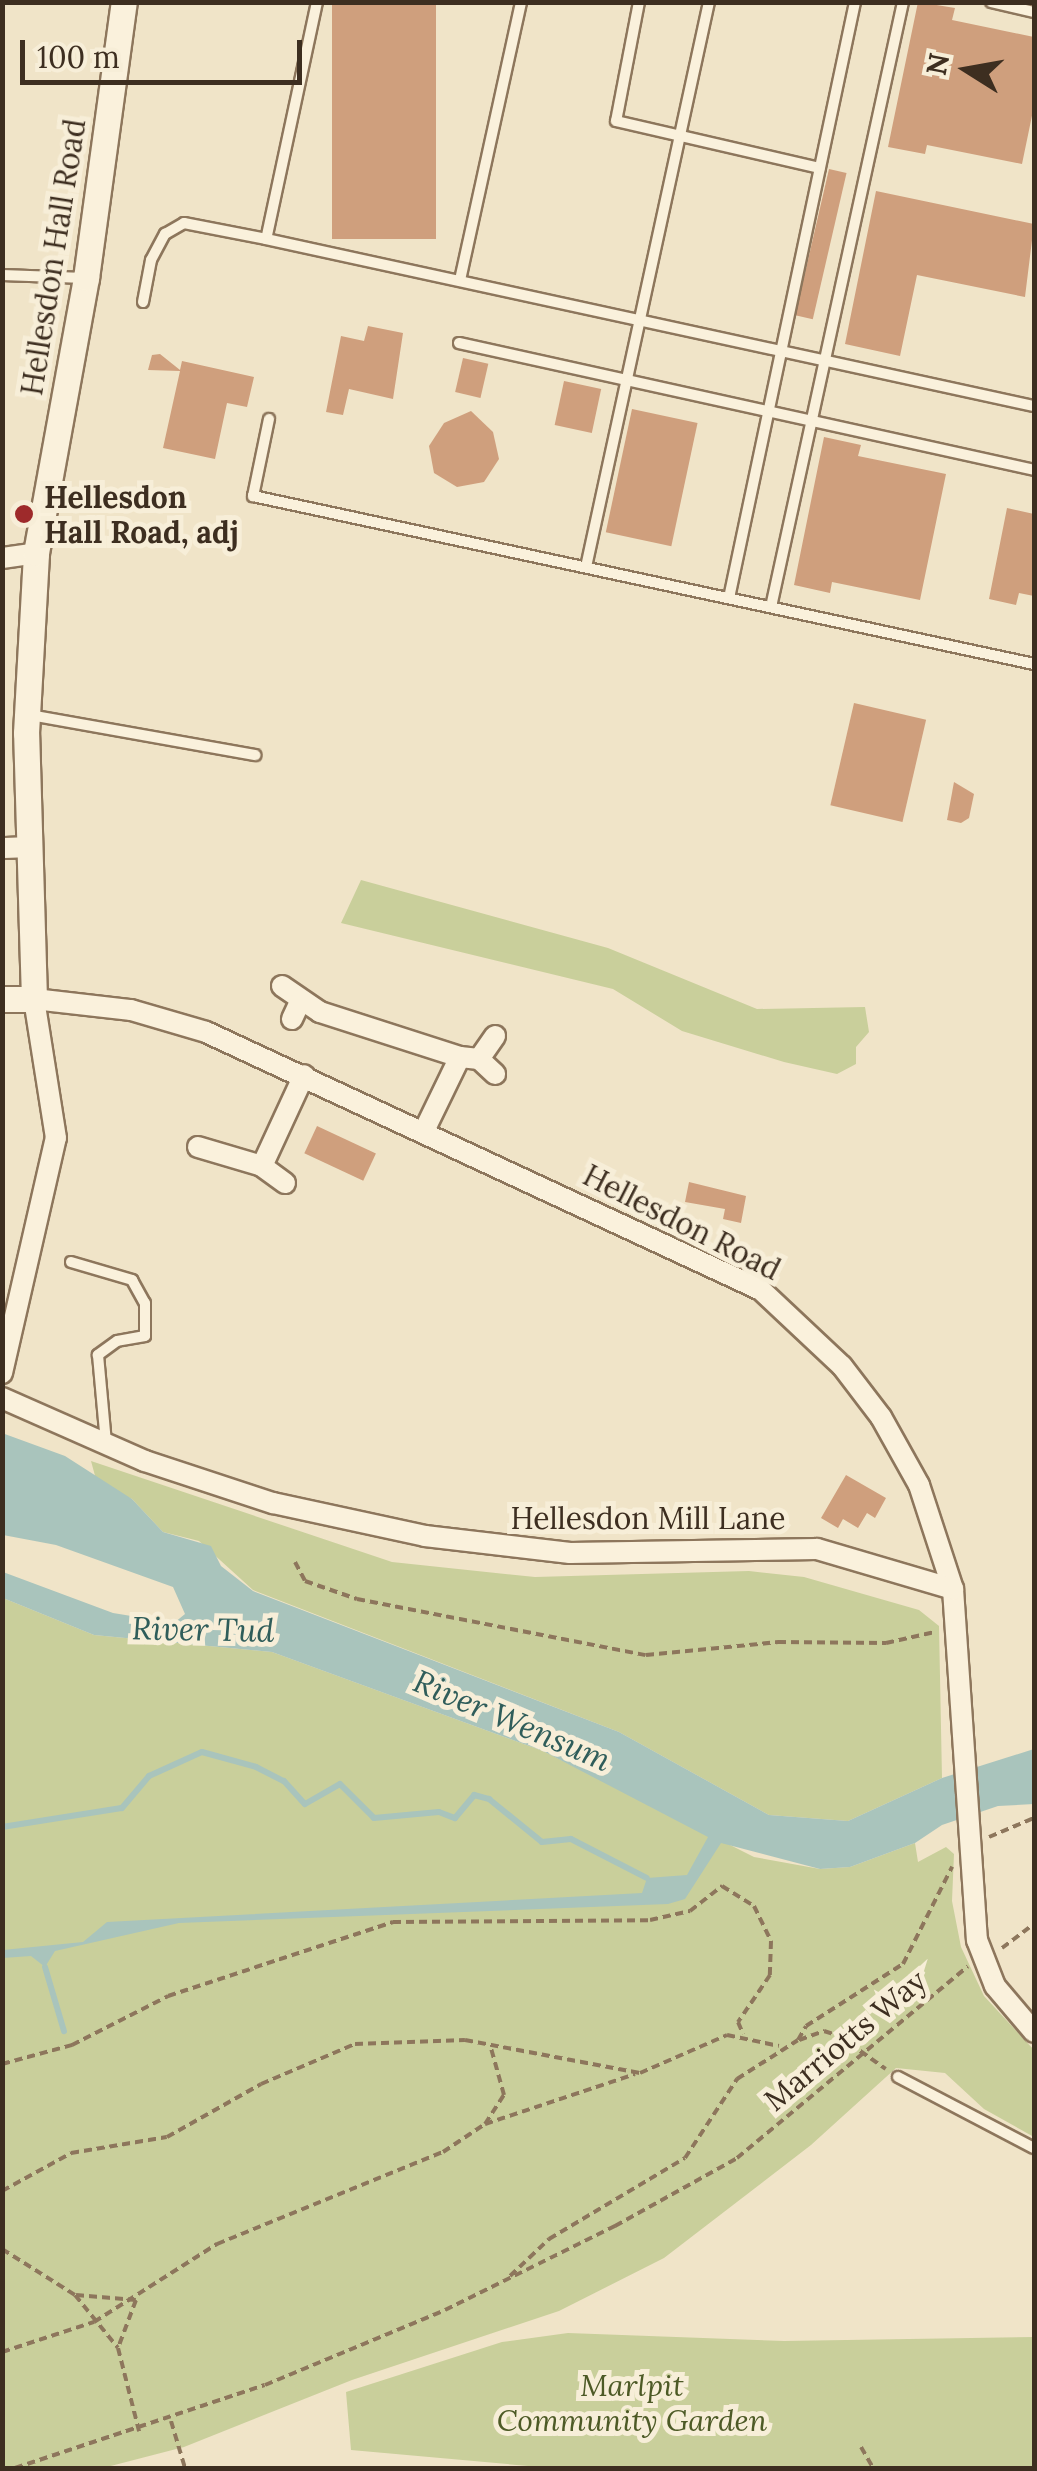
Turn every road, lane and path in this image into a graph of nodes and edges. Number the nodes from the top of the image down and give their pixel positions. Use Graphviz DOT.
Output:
graph roads {
  1 [pos="124,2"];
  2 [pos="317,2"];
  3 [pos="521,2"];
  4 [pos="638,2"];
  5 [pos="709,2"];
  6 [pos="855,2"];
  7 [pos="902,2"];
  8 [pos="991,2"];
  9 [pos="1034,12"];
  10 [pos="680,135"];
  11 [pos="820,168"];
  12 [pos="266,239"];
  13 [pos="2,275"];
  14 [pos="86,278"];
  15 [pos="460,280"];
  16 [pos="144,302"];
  17 [pos="640,320"];
  18 [pos="459,343"];
  19 [pos="782,351"];
  20 [pos="825,360"];
  21 [pos="626,380"];
  22 [pos="1034,406"];
  23 [pos="769,411"];
  24 [pos="270,418"];
  25 [pos="812,420"];
  26 [pos="1034,470"];
  27 [pos="36,553"];
  28 [pos="2,558"];
  29 [pos="586,568"];
  30 [pos="729,598"];
  31 [pos="772,606"];
  32 [pos="1034,664"];
  33 [pos="26,715"];
  34 [pos="254,755"];
  35 [pos="15,848"];
  36 [pos="282,986"];
  37 [pos="2,998"];
  38 [pos="34,999"];
  39 [pos="495,1036"];
  40 [pos="470,1058"];
  41 [pos="495,1074"];
  42 [pos="304,1075"];
  43 [pos="424,1130"];
  44 [pos="198,1146"];
  45 [pos="262,1166"];
  46 [pos="285,1183"];
  47 [pos="71,1262"];
  48 [pos="2,1373"];
  49 [pos="2,1398"];
  50 [pos="106,1442"];
  51 [pos="296,1562"];
  52 [pos="954,1600"];
  53 [pos="1034,1818"];
  54 [pos="969,1835"];
  55 [pos="1034,1924"];
  56 [pos="987,1955"];
  57 [pos="1034,2032"];
  58 [pos="742,2034"];
  59 [pos="798,2040"];
  60 [pos="779,2046"];
  61 [pos="491,2048"];
  62 [pos="864,2055"];
  63 [pos="2,2064"];
  64 [pos="640,2073"];
  65 [pos="898,2077"];
  66 [pos="485,2124"];
  67 [pos="1034,2148"];
  68 [pos="2,2192"];
  69 [pos="2,2249"];
  70 [pos="507,2280"];
  71 [pos="76,2295"];
  72 [pos="136,2300"];
  73 [pos="94,2322"];
  74 [pos="118,2348"];
  75 [pos="2,2352"];
  76 [pos="171,2420"];
  77 [pos="139,2431"];
  78 [pos="861,2447"];
  79 [pos="15,2468"];
  80 [pos="184,2468"];
  81 [pos="873,2468"];
  1 -- 14 [label="street, Hellesdon Hall Road"];
  2 -- 12 [label="lane"];
  3 -- 15 [label="lane"];
  4 -- 10 [label="lane"];
  5 -- 10 [label="lane"];
  6 -- 11 [label="lane"];
  7 -- 20 [label="lane"];
  8 -- 9 [label="lane"];
  10 -- 11 [label="lane"];
  10 -- 17 [label="lane"];
  11 -- 19 [label="lane"];
  12 -- 15 [label="lane"];
  12 -- 16 [label="lane"];
  13 -- 14 [label="lane"];
  14 -- 27 [label="street, Hellesdon Hall Road"];
  15 -- 17 [label="lane"];
  17 -- 19 [label="lane"];
  17 -- 21 [label="lane"];
  18 -- 21 [label="lane"];
  19 -- 20 [label="lane"];
  19 -- 23 [label="lane"];
  20 -- 22 [label="lane"];
  20 -- 25 [label="lane"];
  21 -- 23 [label="lane"];
  21 -- 29 [label="lane"];
  23 -- 25 [label="lane"];
  23 -- 30 [label="lane"];
  24 -- 29 [label="lane"];
  25 -- 26 [label="lane"];
  25 -- 31 [label="lane"];
  27 -- 28 [label="street"];
  27 -- 33 [label="street, Hellesdon Hall Road"];
  29 -- 30 [label="lane"];
  30 -- 31 [label="lane"];
  31 -- 32 [label="lane"];
  33 -- 34 [label="lane"];
  33 -- 35 [label="street, Hellesdon Hall Road"];
  35 -- 38 [label="street, Hellesdon Hall Road"];
  36 -- 40 [label="street"];
  37 -- 38 [label="street"];
  38 -- 42 [label="street, Hellesdon Road"];
  38 -- 48 [label="street"];
  39 -- 40 [label="street"];
  40 -- 41 [label="street"];
  40 -- 43 [label="street"];
  42 -- 43 [label="street, Hellesdon Road"];
  42 -- 45 [label="street"];
  43 -- 52 [label="street, Hellesdon Road"];
  44 -- 45 [label="street"];
  45 -- 46 [label="street"];
  47 -- 50 [label="lane"];
  49 -- 50 [label="street, Hellesdon Mill Lane"];
  50 -- 52 [label="street, Hellesdon Mill Lane"];
  51 -- 52 [label="path"];
  52 -- 54 [label="street, Hellesdon Road"];
  53 -- 54 [label="path"];
  54 -- 56 [label="street, Hellesdon Road"];
  54 -- 59 [label="path"];
  55 -- 56 [label="path, Marriotts Way"];
  56 -- 57 [label="street, Hellesdon Road"];
  56 -- 62 [label="path, Marriotts Way"];
  58 -- 60 [label="path"];
  58 -- 63 [label="path"];
  58 -- 64 [label="path"];
  59 -- 60 [label="path"];
  59 -- 62 [label="path"];
  60 -- 70 [label="path"];
  61 -- 64 [label="path"];
  61 -- 66 [label="path"];
  61 -- 68 [label="path"];
  62 -- 65 [label="path"];
  62 -- 70 [label="path, Marriotts Way"];
  64 -- 66 [label="path"];
  65 -- 67 [label="lane"];
  66 -- 72 [label="path"];
  69 -- 71 [label="path"];
  70 -- 76 [label="path, Marriotts Way"];
  71 -- 72 [label="path"];
  71 -- 73 [label="path"];
  72 -- 73 [label="path"];
  72 -- 74 [label="path"];
  73 -- 74 [label="path"];
  73 -- 75 [label="path"];
  74 -- 77 [label="path"];
  76 -- 77 [label="path, Marriotts Way"];
  76 -- 80 [label="path"];
  77 -- 79 [label="path, Marriotts Way"];
  78 -- 81 [label="path"];
}
